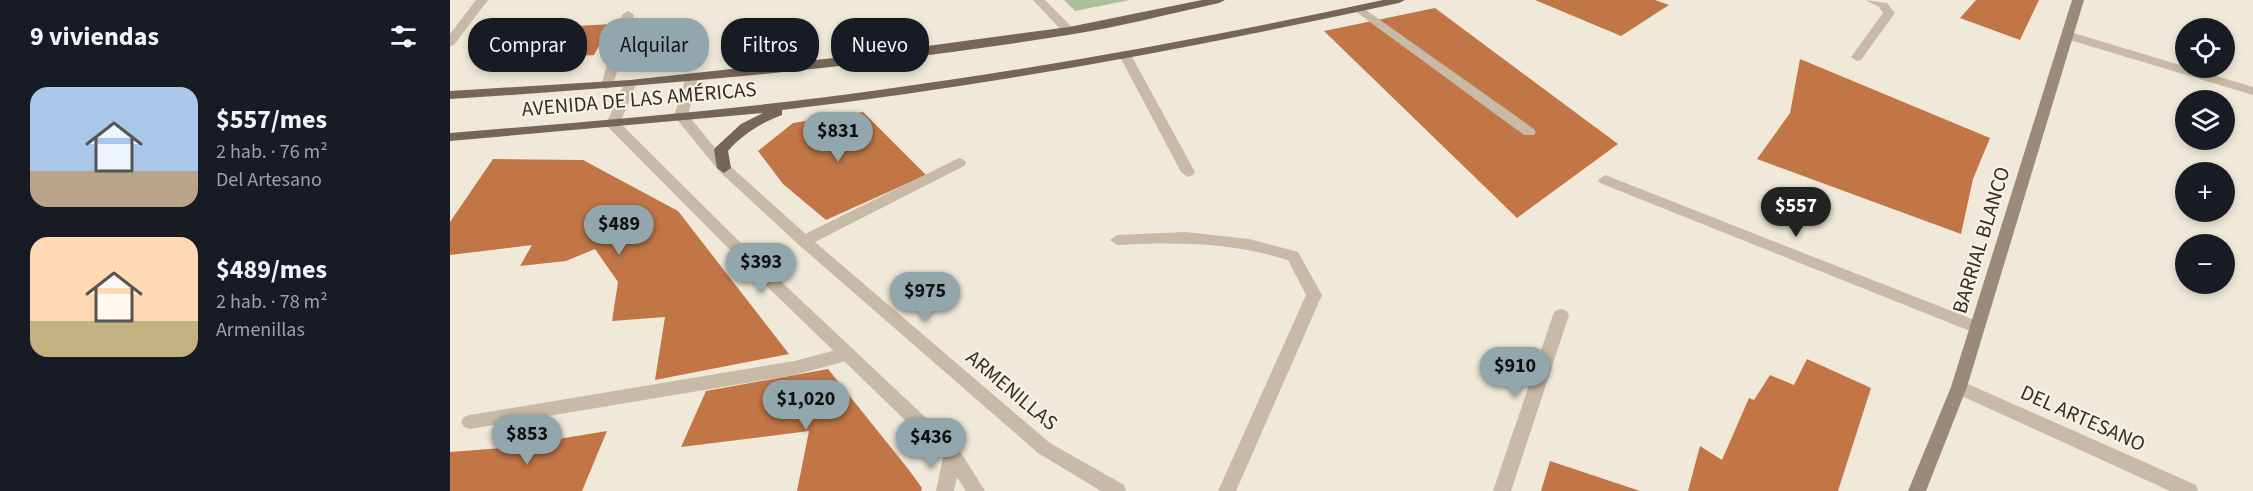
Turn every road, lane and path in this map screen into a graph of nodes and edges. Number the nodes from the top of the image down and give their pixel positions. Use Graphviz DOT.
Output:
graph roads {
  1 [pos="482,0"];
  2 [pos="1039,0"];
  3 [pos="1219,0"];
  4 [pos="1399,0"];
  5 [pos="1871,0"];
  6 [pos="2078,0"];
  7 [pos="1359,9"];
  8 [pos="628,15"];
  9 [pos="1069,31"];
  10 [pos="2067,35"];
  11 [pos="450,42"];
  12 [pos="1125,55"];
  13 [pos="1857,57"];
  14 [pos="692,77"];
  15 [pos="630,84"];
  16 [pos="607,85"];
  17 [pos="2253,91"];
  18 [pos="450,95"];
  19 [pos="802,104"];
  20 [pos="681,117"];
  21 [pos="613,124"];
  22 [pos="1529,132"];
  23 [pos="450,137"];
  24 [pos="958,163"];
  25 [pos="724,168"];
  26 [pos="1188,172"];
  27 [pos="1605,180"];
  28 [pos="1117,240"];
  29 [pos="804,241"];
  30 [pos="1561,315"];
  31 [pos="1976,327"];
  32 [pos="848,354"];
  33 [pos="1959,387"];
  34 [pos="470,422"];
  35 [pos="952,454"];
  36 [pos="945,491"];
  37 [pos="976,491"];
  38 [pos="1117,491"];
  39 [pos="1227,491"];
  40 [pos="1502,491"];
  41 [pos="1917,491"];
  42 [pos="2189,491"];
  1 -- 11 [label="street"];
  2 -- 9 [label="street"];
  3 -- 9 [label="main road, AVENIDA DE LAS AMÉRICAS"];
  4 -- 7 [label="main road, AVENIDA DE LAS AMÉRICAS"];
  5 -- 13 [label="street"];
  6 -- 10 [label="main road, BARRIAL BLANCO"];
  7 -- 12 [label="main road, AVENIDA DE LAS AMÉRICAS"];
  7 -- 22 [label="street"];
  8 -- 16 [label="street"];
  9 -- 14 [label="main road, AVENIDA DE LAS AMÉRICAS"];
  10 -- 17 [label="street"];
  10 -- 31 [label="main road, BARRIAL BLANCO"];
  12 -- 19 [label="main road, AVENIDA DE LAS AMÉRICAS"];
  12 -- 26 [label="street"];
  14 -- 15 [label="main road, AVENIDA DE LAS AMÉRICAS"];
  14 -- 20 [label="street"];
  15 -- 16 [label="main road, AVENIDA DE LAS AMÉRICAS"];
  15 -- 21 [label="street"];
  16 -- 18 [label="main road, AVENIDA DE LAS AMÉRICAS"];
  19 -- 20 [label="main road, AVENIDA DE LAS AMÉRICAS"];
  19 -- 25 [label="main road"];
  20 -- 21 [label="main road, AVENIDA DE LAS AMÉRICAS"];
  20 -- 25 [label="street, ARMENILLAS"];
  21 -- 23 [label="main road, AVENIDA DE LAS AMÉRICAS"];
  21 -- 32 [label="street"];
  24 -- 29 [label="street"];
  25 -- 29 [label="street, ARMENILLAS"];
  27 -- 31 [label="street"];
  28 -- 39 [label="street"];
  29 -- 38 [label="street, ARMENILLAS"];
  30 -- 40 [label="street"];
  31 -- 33 [label="main road, BARRIAL BLANCO"];
  32 -- 34 [label="street"];
  32 -- 35 [label="street"];
  33 -- 41 [label="main road, BARRIAL BLANCO"];
  33 -- 42 [label="street, DEL ARTESANO"];
  35 -- 36 [label="street"];
  35 -- 37 [label="street"];
}
